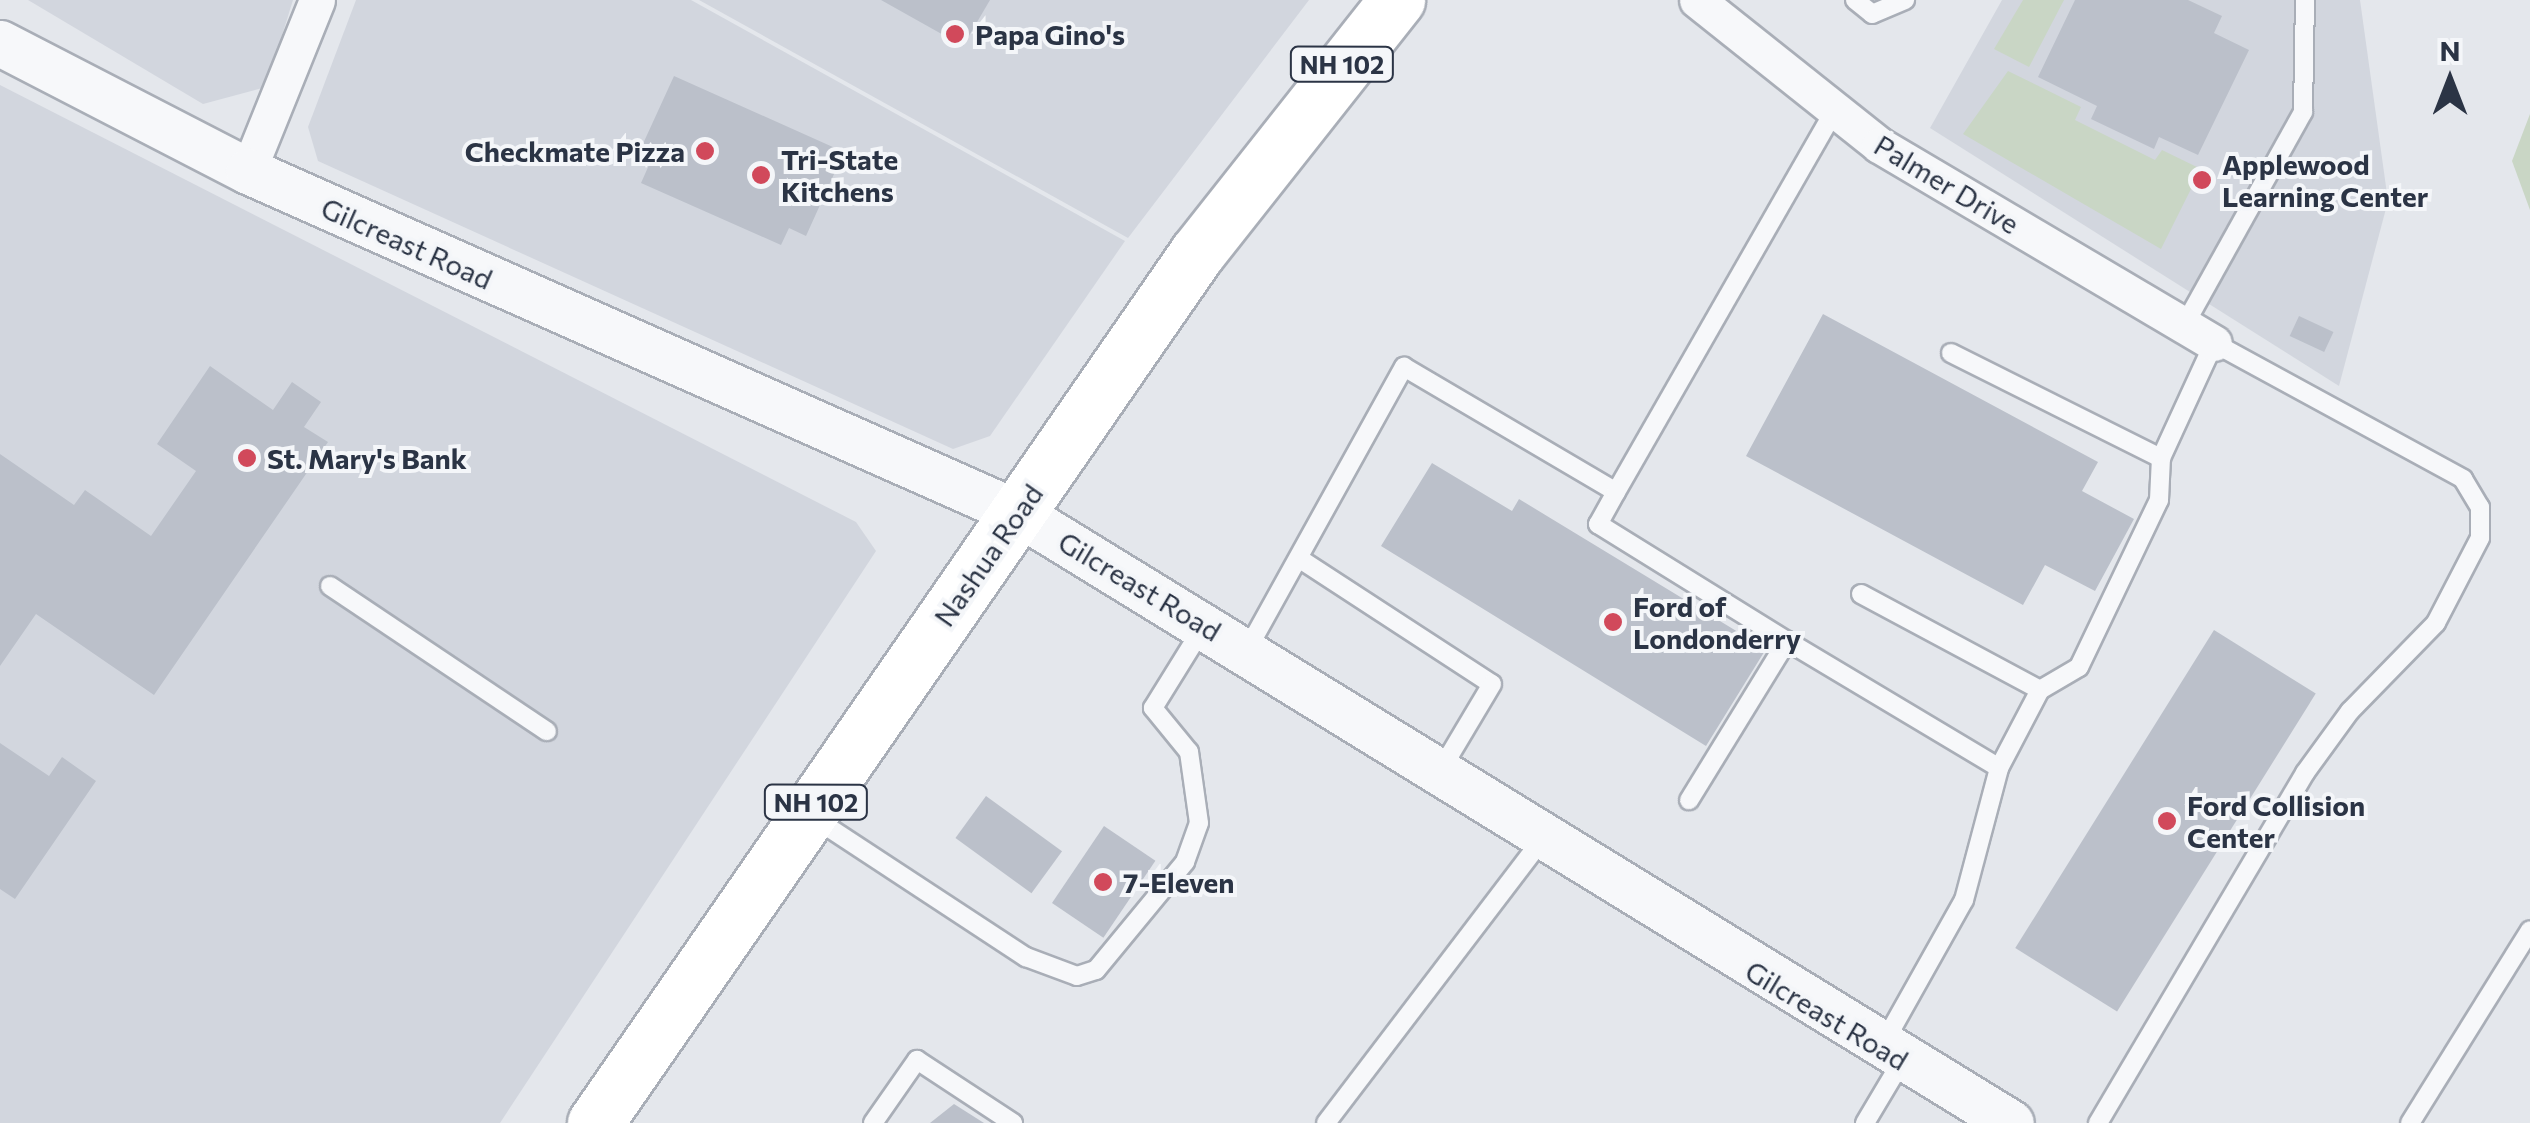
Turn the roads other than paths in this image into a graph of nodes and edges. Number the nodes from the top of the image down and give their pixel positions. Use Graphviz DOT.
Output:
graph roads {
  1 [pos="318,0"];
  2 [pos="1397,0"];
  3 [pos="1697,0"];
  4 [pos="1855,0"];
  5 [pos="1905,0"];
  6 [pos="2305,0"];
  7 [pos="0,43"];
  8 [pos="1834,114"];
  9 [pos="248,170"];
  10 [pos="2199,334"];
  11 [pos="1951,353"];
  12 [pos="2161,458"];
  13 [pos="1616,492"];
  14 [pos="1018,513"];
  15 [pos="1303,560"];
  16 [pos="330,586"];
  17 [pos="1861,594"];
  18 [pos="1205,624"];
  19 [pos="1787,642"];
  20 [pos="1246,650"];
  21 [pos="2040,690"];
  22 [pos="546,731"];
  23 [pos="1999,768"];
  24 [pos="1437,776"];
  25 [pos="1690,800"];
  26 [pos="808,814"];
  27 [pos="1541,841"];
  28 [pos="2530,930"];
  29 [pos="1891,1054"];
  30 [pos="613,1113"];
  31 [pos="873,1123"];
  32 [pos="1013,1123"];
  33 [pos="1326,1123"];
  34 [pos="1866,1123"];
  35 [pos="2012,1123"];
  36 [pos="2098,1123"];
  37 [pos="2410,1123"];
  1 -- 9 [label="street"];
  2 -- 14 [label="main road, Nashua Road / NH 102"];
  3 -- 8 [label="street, Palmer Drive"];
  4 -- 5 [label="lane"];
  6 -- 10 [label="lane"];
  7 -- 9 [label="street, Gilcreast Road"];
  8 -- 10 [label="street, Palmer Drive"];
  8 -- 13 [label="lane"];
  9 -- 14 [label="street, Gilcreast Road"];
  10 -- 12 [label="lane"];
  10 -- 36 [label="lane"];
  11 -- 12 [label="lane"];
  12 -- 21 [label="lane"];
  13 -- 15 [label="lane"];
  13 -- 19 [label="lane"];
  14 -- 18 [label="street, Gilcreast Road"];
  14 -- 26 [label="main road, Nashua Road / NH 102"];
  15 -- 20 [label="lane"];
  15 -- 24 [label="lane"];
  16 -- 22 [label="lane"];
  17 -- 21 [label="lane"];
  18 -- 20 [label="street, Gilcreast Road"];
  18 -- 26 [label="lane"];
  19 -- 23 [label="lane"];
  19 -- 25 [label="lane"];
  20 -- 24 [label="street, Gilcreast Road"];
  21 -- 23 [label="lane"];
  23 -- 29 [label="lane"];
  24 -- 27 [label="street, Gilcreast Road"];
  26 -- 30 [label="main road, Nashua Road / NH 102"];
  27 -- 29 [label="street, Gilcreast Road"];
  27 -- 33 [label="lane"];
  28 -- 37 [label="lane"];
  29 -- 34 [label="lane"];
  29 -- 35 [label="street, Gilcreast Road"];
  31 -- 32 [label="lane"];
}
